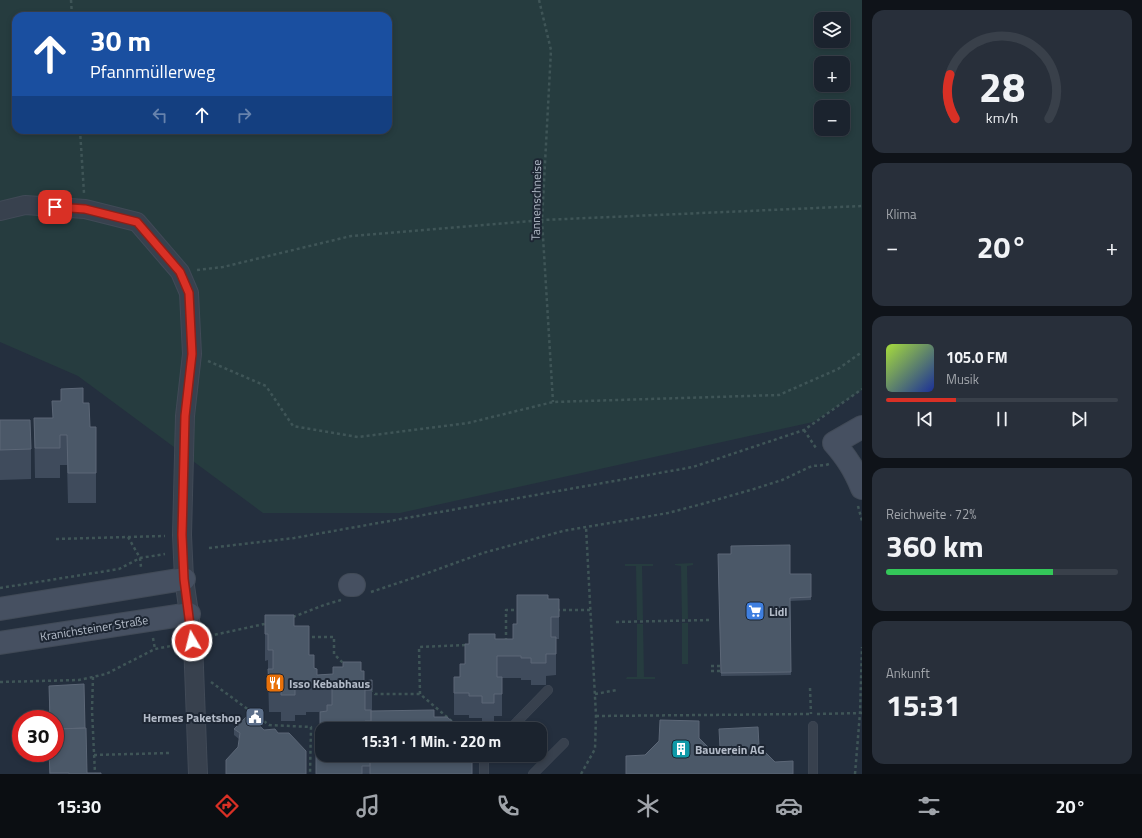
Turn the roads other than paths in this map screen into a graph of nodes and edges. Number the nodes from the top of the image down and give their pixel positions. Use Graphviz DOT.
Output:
graph roads {
  1 [pos="0,211"];
  2 [pos="862,427"];
  3 [pos="862,488"];
  4 [pos="184,579"];
  5 [pos="0,609"];
  6 [pos="189,614"];
  7 [pos="0,643"];
  8 [pos="548,690"];
  9 [pos="517,722"];
  10 [pos="813,726"];
  11 [pos="564,743"];
  12 [pos="484,762"];
  13 [pos="198,774"];
  14 [pos="484,774"];
  15 [pos="533,774"];
  16 [pos="813,774"];
  1 -- 4 [label="street"];
  2 -- 3 [label="main road"];
  4 -- 5 [label="main road"];
  4 -- 6 [label="street"];
  6 -- 7 [label="main road, Kranichsteiner Straße"];
  6 -- 13 [label="street"];
  8 -- 9 [label="lane"];
  10 -- 16 [label="lane"];
  11 -- 15 [label="lane"];
  12 -- 14 [label="lane"];
}
